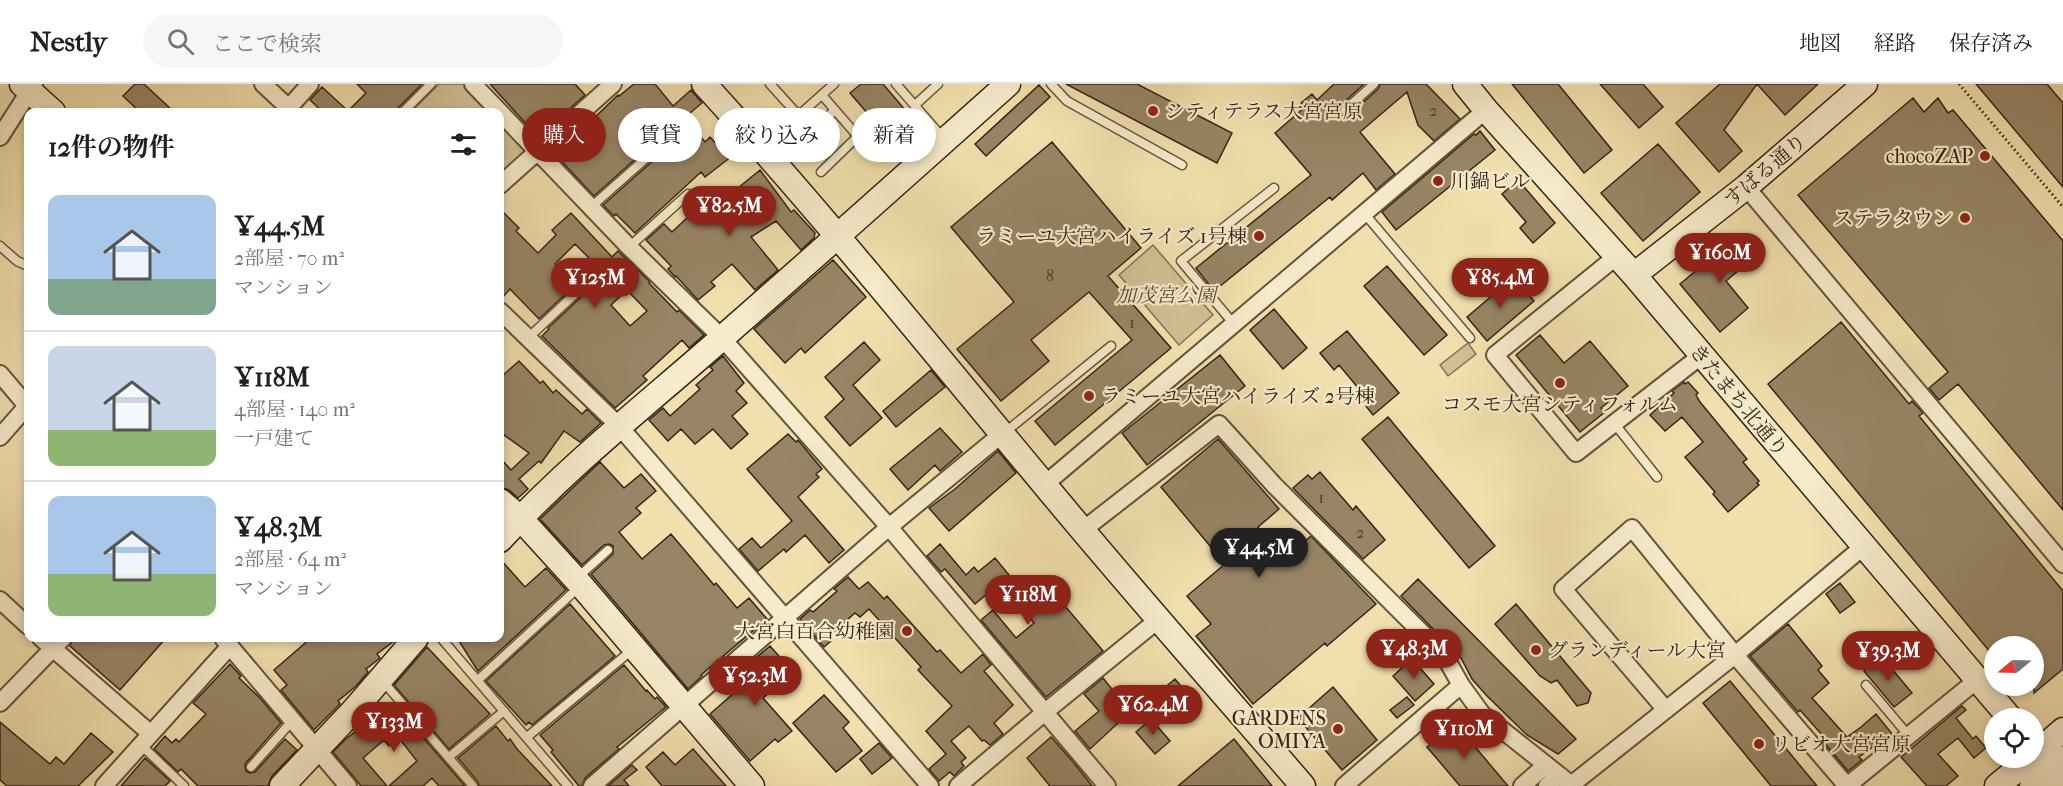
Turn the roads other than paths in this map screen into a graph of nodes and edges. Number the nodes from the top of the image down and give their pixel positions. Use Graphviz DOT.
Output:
graph roads {
  1 [pos="263,84"];
  2 [pos="310,84"];
  3 [pos="431,84"];
  4 [pos="473,84"];
  5 [pos="613,84"];
  6 [pos="770,84"];
  7 [pos="834,84"];
  8 [pos="896,84"];
  9 [pos="938,84"];
  10 [pos="1008,84"];
  11 [pos="1051,84"];
  12 [pos="1374,84"];
  13 [pos="1465,84"];
  14 [pos="1865,84"];
  15 [pos="28,86"];
  16 [pos="712,89"];
  17 [pos="822,95"];
  18 [pos="915,105"];
  19 [pos="49,108"];
  20 [pos="286,108"];
  21 [pos="291,108"];
  22 [pos="407,108"];
  23 [pos="496,108"];
  24 [pos="587,108"];
  25 [pos="728,108"];
  26 [pos="792,108"];
  27 [pos="808,108"];
  28 [pos="833,108"];
  29 [pos="1345,110"];
  30 [pos="1486,110"];
  31 [pos="504,116"];
  32 [pos="840,116"];
  33 [pos="852,129"];
  34 [pos="522,135"];
  35 [pos="0,137"];
  36 [pos="945,140"];
  37 [pos="852,142"];
  38 [pos="526,162"];
  39 [pos="548,162"];
  40 [pos="642,162"];
  41 [pos="773,162"];
  42 [pos="1182,165"];
  43 [pos="820,172"];
  44 [pos="504,182"];
  45 [pos="1746,187"];
  46 [pos="1274,188"];
  47 [pos="688,194"];
  48 [pos="591,207"];
  49 [pos="1364,212"];
  50 [pos="837,235"];
  51 [pos="0,246"];
  52 [pos="629,247"];
  53 [pos="1617,256"];
  54 [pos="24,264"];
  55 [pos="1634,276"];
  56 [pos="576,293"];
  57 [pos="504,315"];
  58 [pos="1233,322"];
  59 [pos="528,338"];
  60 [pos="722,338"];
  61 [pos="1470,338"];
  62 [pos="1111,346"];
  63 [pos="1702,355"];
  64 [pos="0,374"];
  65 [pos="24,401"];
  66 [pos="24,410"];
  67 [pos="1614,423"];
  68 [pos="619,426"];
  69 [pos="1002,434"];
  70 [pos="0,437"];
  71 [pos="1658,477"];
  72 [pos="1044,484"];
  73 [pos="504,504"];
  74 [pos="520,518"];
  75 [pos="889,527"];
  76 [pos="1083,530"];
  77 [pos="504,536"];
  78 [pos="1864,546"];
  79 [pos="608,550"];
  80 [pos="2063,564"];
  81 [pos="578,582"];
  82 [pos="0,600"];
  83 [pos="785,619"];
  84 [pos="1159,619"];
  85 [pos="24,622"];
  86 [pos="226,642"];
  87 [pos="405,642"];
  88 [pos="445,642"];
  89 [pos="58,643"];
  90 [pos="635,647"];
  91 [pos="1735,655"];
  92 [pos="381,679"];
  93 [pos="478,680"];
  94 [pos="1977,680"];
  95 [pos="1866,685"];
  96 [pos="1461,686"];
  97 [pos="0,703"];
  98 [pos="685,706"];
  99 [pos="2001,708"];
  100 [pos="1666,710"];
  101 [pos="504,711"];
  102 [pos="1045,712"];
  103 [pos="292,721"];
  104 [pos="2063,730"];
  105 [pos="1909,736"];
  106 [pos="526,737"];
  107 [pos="146,740"];
  108 [pos="316,750"];
  109 [pos="449,757"];
  110 [pos="2045,760"];
  111 [pos="251,767"];
  112 [pos="1559,780"];
  113 [pos="104,786"];
  114 [pos="184,786"];
  115 [pos="282,786"];
  116 [pos="348,786"];
  117 [pos="473,786"];
  118 [pos="568,786"];
  119 [pos="592,786"];
  120 [pos="752,786"];
  121 [pos="930,786"];
  122 [pos="958,786"];
  123 [pos="1107,786"];
  124 [pos="1303,786"];
  125 [pos="1344,786"];
  126 [pos="1522,786"];
  127 [pos="1997,786"];
  128 [pos="2032,786"];
  1 -- 20 [label="street"];
  2 -- 21 [label="street"];
  3 -- 22 [label="lane"];
  4 -- 23 [label="street"];
  5 -- 24 [label="street"];
  6 -- 26 [label="lane"];
  7 -- 17 [label="lane"];
  8 -- 18 [label="lane"];
  9 -- 18 [label="lane"];
  10 -- 36 [label="street"];
  11 -- 42 [label="lane"];
  12 -- 29 [label="lane"];
  13 -- 30 [label="street, きたまち北通り"];
  14 -- 45 [label="street, すばる通り"];
  15 -- 19 [label="street"];
  15 -- 35 [label="street"];
  16 -- 25 [label="street"];
  17 -- 27 [label="lane"];
  17 -- 28 [label="lane"];
  18 -- 36 [label="lane"];
  30 -- 49 [label="street"];
  30 -- 53 [label="street, きたまち北通り"];
  31 -- 34 [label="street"];
  32 -- 33 [label="lane"];
  36 -- 50 [label="street"];
  37 -- 43 [label="lane"];
  38 -- 44 [label="street"];
  39 -- 48 [label="street"];
  40 -- 48 [label="lane"];
  41 -- 50 [label="street"];
  45 -- 55 [label="street, すばる通り"];
  45 -- 80 [label="street"];
  46 -- 58 [label="lane"];
  47 -- 52 [label="lane"];
  48 -- 52 [label="street"];
  49 -- 58 [label="street"];
  49 -- 61 [label="lane"];
  50 -- 60 [label="street"];
  50 -- 69 [label="street"];
  51 -- 54 [label="lane"];
  52 -- 60 [label="street"];
  53 -- 55 [label="street, きたまち北通り"];
  53 -- 67 [label="street"];
  55 -- 63 [label="street, きたまち北通り"];
  56 -- 59 [label="lane"];
  57 -- 59 [label="street"];
  58 -- 72 [label="street"];
  59 -- 68 [label="street"];
  60 -- 68 [label="street"];
  60 -- 75 [label="street"];
  62 -- 69 [label="lane"];
  63 -- 67 [label="street"];
  63 -- 78 [label="street, きたまち北通り"];
  64 -- 65 [label="street"];
  66 -- 70 [label="street"];
  67 -- 71 [label="lane"];
  68 -- 74 [label="street"];
  68 -- 83 [label="street"];
  69 -- 72 [label="street"];
  69 -- 75 [label="street"];
  72 -- 76 [label="street"];
  73 -- 74 [label="street"];
  74 -- 77 [label="street"];
  74 -- 81 [label="street"];
  75 -- 83 [label="street"];
  75 -- 102 [label="street"];
  76 -- 84 [label="street"];
  76 -- 96 [label="street"];
  78 -- 91 [label="street"];
  78 -- 94 [label="street, きたまち北通り"];
  79 -- 81 [label="lane"];
  81 -- 90 [label="street"];
  81 -- 93 [label="lane"];
  82 -- 85 [label="street"];
  83 -- 98 [label="street"];
  83 -- 121 [label="street"];
  84 -- 102 [label="street"];
  84 -- 124 [label="street"];
  86 -- 103 [label="street"];
  86 -- 107 [label="street"];
  87 -- 92 [label="street"];
  88 -- 93 [label="lane"];
  89 -- 97 [label="street"];
  89 -- 107 [label="street"];
  90 -- 98 [label="street"];
  90 -- 106 [label="lane"];
  91 -- 100 [label="street"];
  91 -- 100 [label="street"];
  91 -- 105 [label="street"];
  92 -- 108 [label="street"];
  92 -- 109 [label="lane"];
  93 -- 101 [label="lane"];
  94 -- 99 [label="street, きたまち北通り"];
  94 -- 105 [label="street"];
  95 -- 105 [label="lane"];
  96 -- 112 [label="street"];
  96 -- 125 [label="street"];
  98 -- 119 [label="street"];
  98 -- 120 [label="street"];
  100 -- 112 [label="street"];
  101 -- 106 [label="lane"];
  101 -- 109 [label="lane"];
  102 -- 122 [label="street"];
  102 -- 123 [label="street"];
  103 -- 108 [label="street"];
  103 -- 111 [label="lane"];
  104 -- 110 [label="street"];
  106 -- 118 [label="lane"];
  107 -- 113 [label="street"];
  107 -- 114 [label="lane"];
  108 -- 115 [label="street"];
  108 -- 116 [label="street"];
  109 -- 117 [label="lane"];
  110 -- 127 [label="street"];
  110 -- 128 [label="street"];
  112 -- 126 [label="street"];
}
